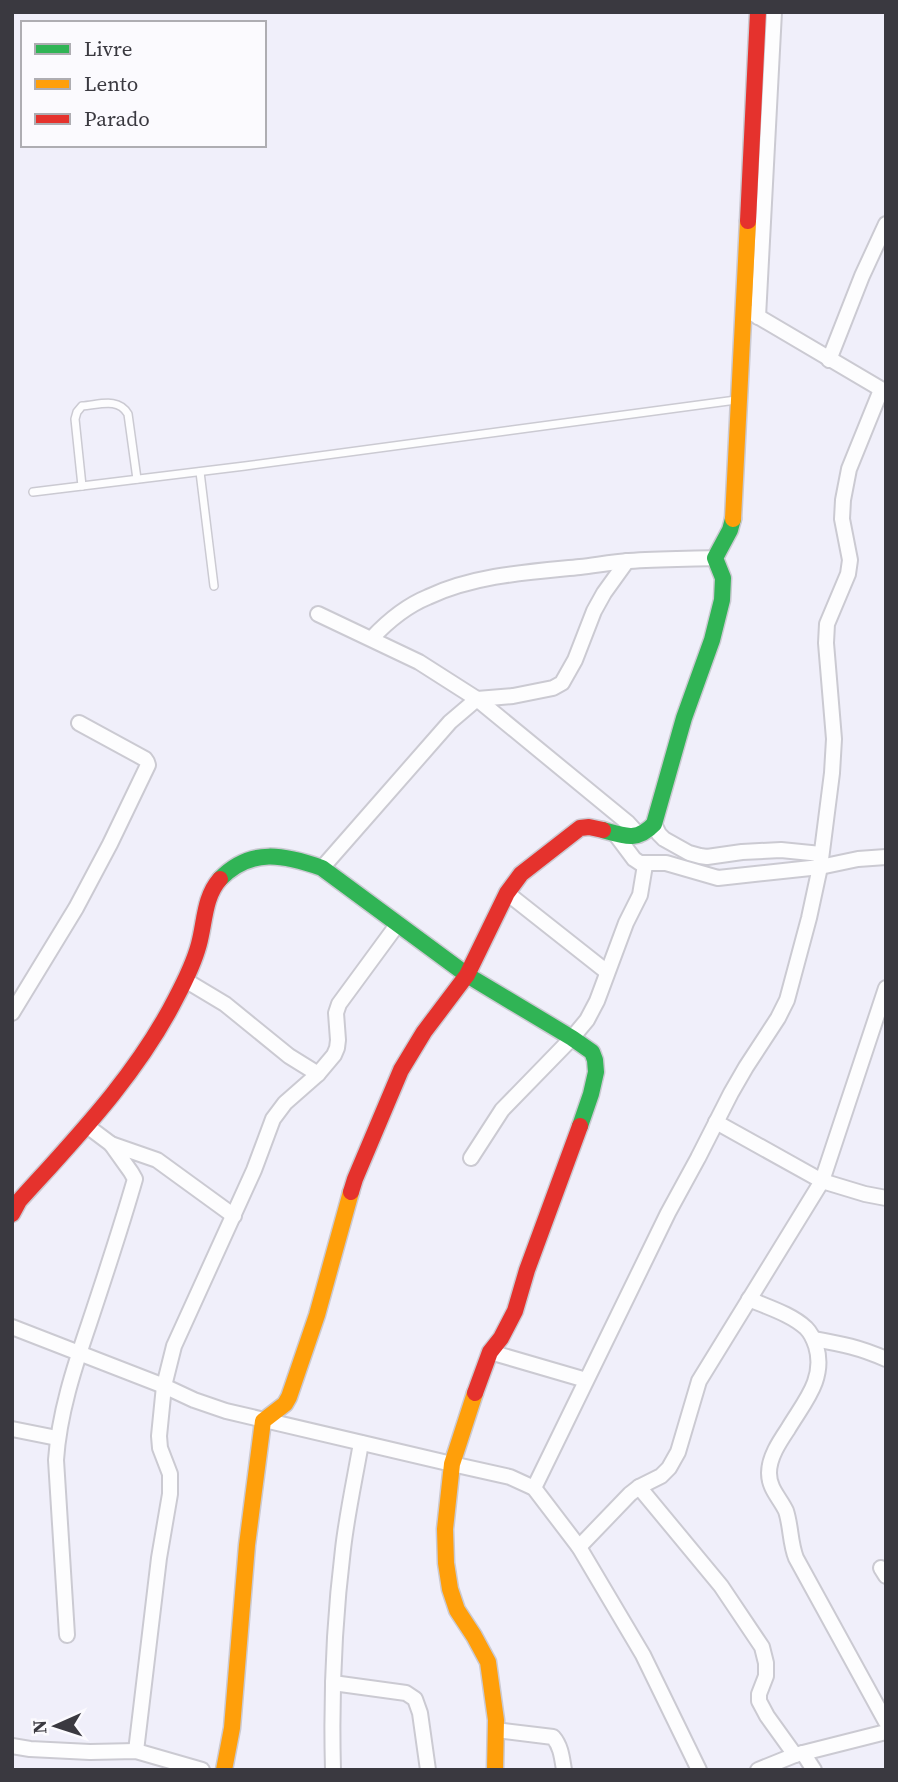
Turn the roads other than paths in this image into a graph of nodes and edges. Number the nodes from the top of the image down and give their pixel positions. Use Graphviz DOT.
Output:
graph roads {
  1 [pos="758,12"];
  2 [pos="774,12"];
  3 [pos="886,224"];
  4 [pos="752,313"];
  5 [pos="829,360"];
  6 [pos="883,391"];
  7 [pos="740,400"];
  8 [pos="200,472"];
  9 [pos="136,480"];
  10 [pos="82,486"];
  11 [pos="33,492"];
  12 [pos="715,558"];
  13 [pos="627,561"];
  14 [pos="214,586"];
  15 [pos="318,614"];
  16 [pos="372,638"];
  17 [pos="477,698"];
  18 [pos="79,723"];
  19 [pos="654,824"];
  20 [pos="616,835"];
  21 [pos="639,835"];
  22 [pos="886,857"];
  23 [pos="821,860"];
  24 [pos="645,865"];
  25 [pos="323,868"];
  26 [pos="507,893"];
  27 [pos="397,925"];
  28 [pos="607,972"];
  29 [pos="467,975"];
  30 [pos="185,981"];
  31 [pos="886,988"];
  32 [pos="12,1013"];
  33 [pos="572,1038"];
  34 [pos="318,1074"];
  35 [pos="716,1122"];
  36 [pos="87,1126"];
  37 [pos="111,1144"];
  38 [pos="471,1158"];
  39 [pos="822,1181"];
  40 [pos="886,1198"];
  41 [pos="12,1213"];
  42 [pos="234,1216"];
  43 [pos="749,1299"];
  44 [pos="12,1327"];
  45 [pos="814,1339"];
  46 [pos="79,1352"];
  47 [pos="490,1352"];
  48 [pos="886,1359"];
  49 [pos="586,1380"];
  50 [pos="164,1386"];
  51 [pos="263,1421"];
  52 [pos="12,1429"];
  53 [pos="57,1438"];
  54 [pos="361,1443"];
  55 [pos="452,1464"];
  56 [pos="639,1487"];
  57 [pos="534,1489"];
  58 [pos="579,1547"];
  59 [pos="67,1635"];
  60 [pos="333,1683"];
  61 [pos="886,1722"];
  62 [pos="496,1730"];
  63 [pos="886,1732"];
  64 [pos="12,1746"];
  65 [pos="136,1751"];
  66 [pos="799,1754"];
  67 [pos="202,1770"];
  68 [pos="224,1770"];
  69 [pos="333,1770"];
  70 [pos="428,1770"];
  71 [pos="495,1770"];
  72 [pos="564,1770"];
  73 [pos="699,1770"];
  74 [pos="758,1770"];
  75 [pos="814,1770"];
  1 -- 4 [label="street"];
  2 -- 4 [label="street"];
  3 -- 5 [label="street"];
  4 -- 5 [label="street"];
  4 -- 7 [label="street"];
  5 -- 6 [label="street"];
  6 -- 23 [label="street"];
  7 -- 8 [label="lane"];
  7 -- 12 [label="street"];
  8 -- 9 [label="lane"];
  8 -- 14 [label="lane"];
  9 -- 10 [label="lane"];
  9 -- 10 [label="lane"];
  10 -- 11 [label="lane"];
  12 -- 13 [label="street"];
  12 -- 19 [label="street"];
  13 -- 16 [label="street"];
  13 -- 17 [label="street"];
  15 -- 16 [label="street"];
  16 -- 17 [label="street"];
  17 -- 21 [label="street"];
  17 -- 25 [label="street"];
  18 -- 32 [label="street"];
  19 -- 21 [label="street"];
  19 -- 23 [label="street"];
  20 -- 21 [label="street"];
  20 -- 24 [label="street"];
  20 -- 26 [label="street"];
  22 -- 23 [label="street"];
  23 -- 24 [label="street"];
  23 -- 35 [label="street"];
  24 -- 28 [label="street"];
  25 -- 27 [label="street"];
  25 -- 30 [label="street"];
  26 -- 28 [label="street"];
  26 -- 29 [label="street"];
  27 -- 29 [label="street"];
  27 -- 34 [label="street"];
  28 -- 33 [label="street"];
  29 -- 33 [label="street"];
  29 -- 51 [label="street"];
  30 -- 34 [label="street"];
  30 -- 36 [label="street"];
  31 -- 39 [label="street"];
  33 -- 38 [label="street"];
  33 -- 47 [label="street"];
  34 -- 42 [label="street"];
  35 -- 39 [label="street"];
  35 -- 49 [label="street"];
  36 -- 37 [label="street"];
  36 -- 41 [label="street"];
  37 -- 42 [label="street"];
  37 -- 46 [label="street"];
  39 -- 40 [label="street"];
  39 -- 43 [label="street"];
  42 -- 50 [label="street"];
  43 -- 45 [label="street"];
  43 -- 56 [label="street"];
  44 -- 46 [label="street"];
  45 -- 48 [label="street"];
  45 -- 61 [label="street"];
  46 -- 50 [label="street"];
  46 -- 53 [label="street"];
  47 -- 49 [label="street"];
  47 -- 55 [label="street"];
  49 -- 57 [label="street"];
  50 -- 51 [label="street"];
  50 -- 65 [label="street"];
  51 -- 54 [label="street"];
  51 -- 68 [label="street"];
  52 -- 53 [label="street"];
  53 -- 59 [label="street"];
  54 -- 55 [label="street"];
  54 -- 60 [label="street"];
  55 -- 57 [label="street"];
  55 -- 62 [label="street"];
  56 -- 58 [label="street"];
  56 -- 66 [label="street"];
  57 -- 58 [label="street"];
  58 -- 73 [label="street"];
  60 -- 69 [label="street"];
  60 -- 70 [label="street"];
  62 -- 71 [label="street"];
  62 -- 72 [label="street"];
  63 -- 66 [label="street"];
  64 -- 65 [label="street"];
  65 -- 67 [label="street"];
  66 -- 74 [label="street"];
  66 -- 75 [label="street"];
}
